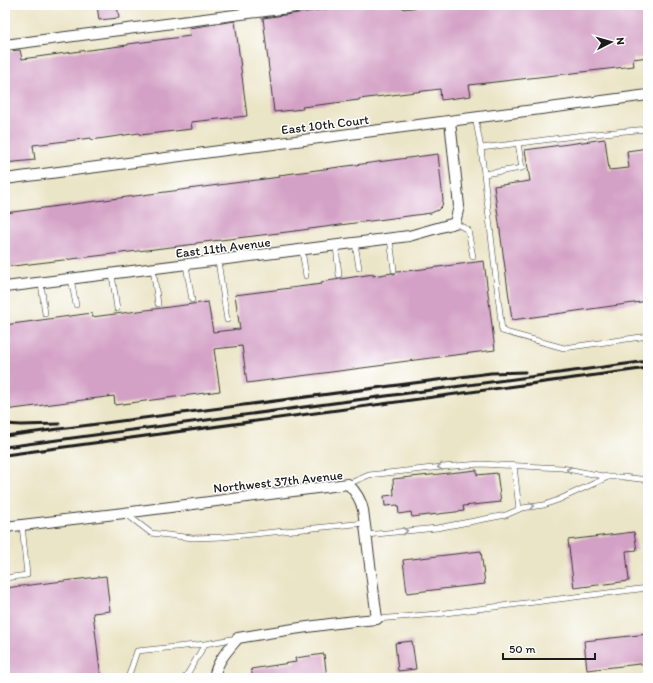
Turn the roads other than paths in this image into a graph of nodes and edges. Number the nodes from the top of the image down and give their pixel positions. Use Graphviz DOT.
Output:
graph roads {
  1 [pos="311,5"];
  2 [pos="5,45"];
  3 [pos="648,95"];
  4 [pos="475,118"];
  5 [pos="450,121"];
  6 [pos="648,129"];
  7 [pos="518,143"];
  8 [pos="480,148"];
  9 [pos="484,174"];
  10 [pos="5,179"];
  11 [pos="455,223"];
  12 [pos="390,239"];
  13 [pos="355,243"];
  14 [pos="336,246"];
  15 [pos="302,250"];
  16 [pos="473,257"];
  17 [pos="218,261"];
  18 [pos="186,265"];
  19 [pos="359,268"];
  20 [pos="153,269"];
  21 [pos="394,270"];
  22 [pos="112,274"];
  23 [pos="339,275"];
  24 [pos="306,276"];
  25 [pos="71,280"];
  26 [pos="41,283"];
  27 [pos="5,287"];
  28 [pos="192,300"];
  29 [pos="158,304"];
  30 [pos="76,305"];
  31 [pos="117,309"];
  32 [pos="45,314"];
  33 [pos="227,320"];
  34 [pos="648,336"];
  35 [pos="514,466"];
  36 [pos="608,477"];
  37 [pos="648,480"];
  38 [pos="348,484"];
  39 [pos="519,509"];
  40 [pos="124,513"];
  41 [pos="365,523"];
  42 [pos="22,525"];
  43 [pos="5,527"];
  44 [pos="366,535"];
  45 [pos="5,578"];
  46 [pos="648,588"];
  47 [pos="376,619"];
  48 [pos="238,638"];
  49 [pos="204,644"];
  50 [pos="128,678"];
  51 [pos="185,678"];
  52 [pos="214,678"];
  1 -- 2 [label="street"];
  3 -- 4 [label="street, East 10th Court"];
  4 -- 5 [label="street, East 10th Court"];
  4 -- 8 [label="lane"];
  5 -- 10 [label="street, East 10th Court"];
  5 -- 11 [label="street"];
  6 -- 7 [label="lane"];
  7 -- 8 [label="lane"];
  7 -- 9 [label="lane"];
  8 -- 9 [label="lane"];
  9 -- 34 [label="lane"];
  11 -- 12 [label="street, East 11th Avenue"];
  11 -- 16 [label="lane"];
  12 -- 13 [label="street, East 11th Avenue"];
  12 -- 21 [label="lane"];
  13 -- 14 [label="street, East 11th Avenue"];
  13 -- 19 [label="lane"];
  14 -- 15 [label="street, East 11th Avenue"];
  14 -- 23 [label="lane"];
  15 -- 17 [label="street, East 11th Avenue"];
  15 -- 24 [label="lane"];
  17 -- 18 [label="street, East 11th Avenue"];
  17 -- 33 [label="lane"];
  18 -- 20 [label="street, East 11th Avenue"];
  18 -- 28 [label="lane"];
  20 -- 22 [label="street, East 11th Avenue"];
  20 -- 29 [label="lane"];
  22 -- 25 [label="street, East 11th Avenue"];
  22 -- 31 [label="lane"];
  25 -- 26 [label="street, East 11th Avenue"];
  25 -- 30 [label="lane"];
  26 -- 27 [label="street, East 11th Avenue"];
  26 -- 32 [label="lane"];
  36 -- 35 [label="lane, one-way"];
  35 -- 38 [label="lane, one-way"];
  35 -- 39 [label="lane"];
  36 -- 37 [label="lane"];
  39 -- 36 [label="lane, one-way"];
  38 -- 40 [label="street, Northwest 37th Avenue"];
  38 -- 41 [label="street, Northwest 37th Avenue"];
  44 -- 39 [label="lane, one-way"];
  40 -- 41 [label="lane"];
  40 -- 42 [label="street, Northwest 37th Avenue"];
  41 -- 44 [label="street, Northwest 37th Avenue"];
  42 -- 43 [label="street, Northwest 37th Avenue"];
  42 -- 45 [label="lane"];
  44 -- 47 [label="street, Northwest 37th Avenue"];
  46 -- 47 [label="lane"];
  47 -- 48 [label="street"];
  48 -- 49 [label="lane"];
  48 -- 52 [label="street"];
  49 -- 50 [label="lane"];
  49 -- 51 [label="lane"];
}
